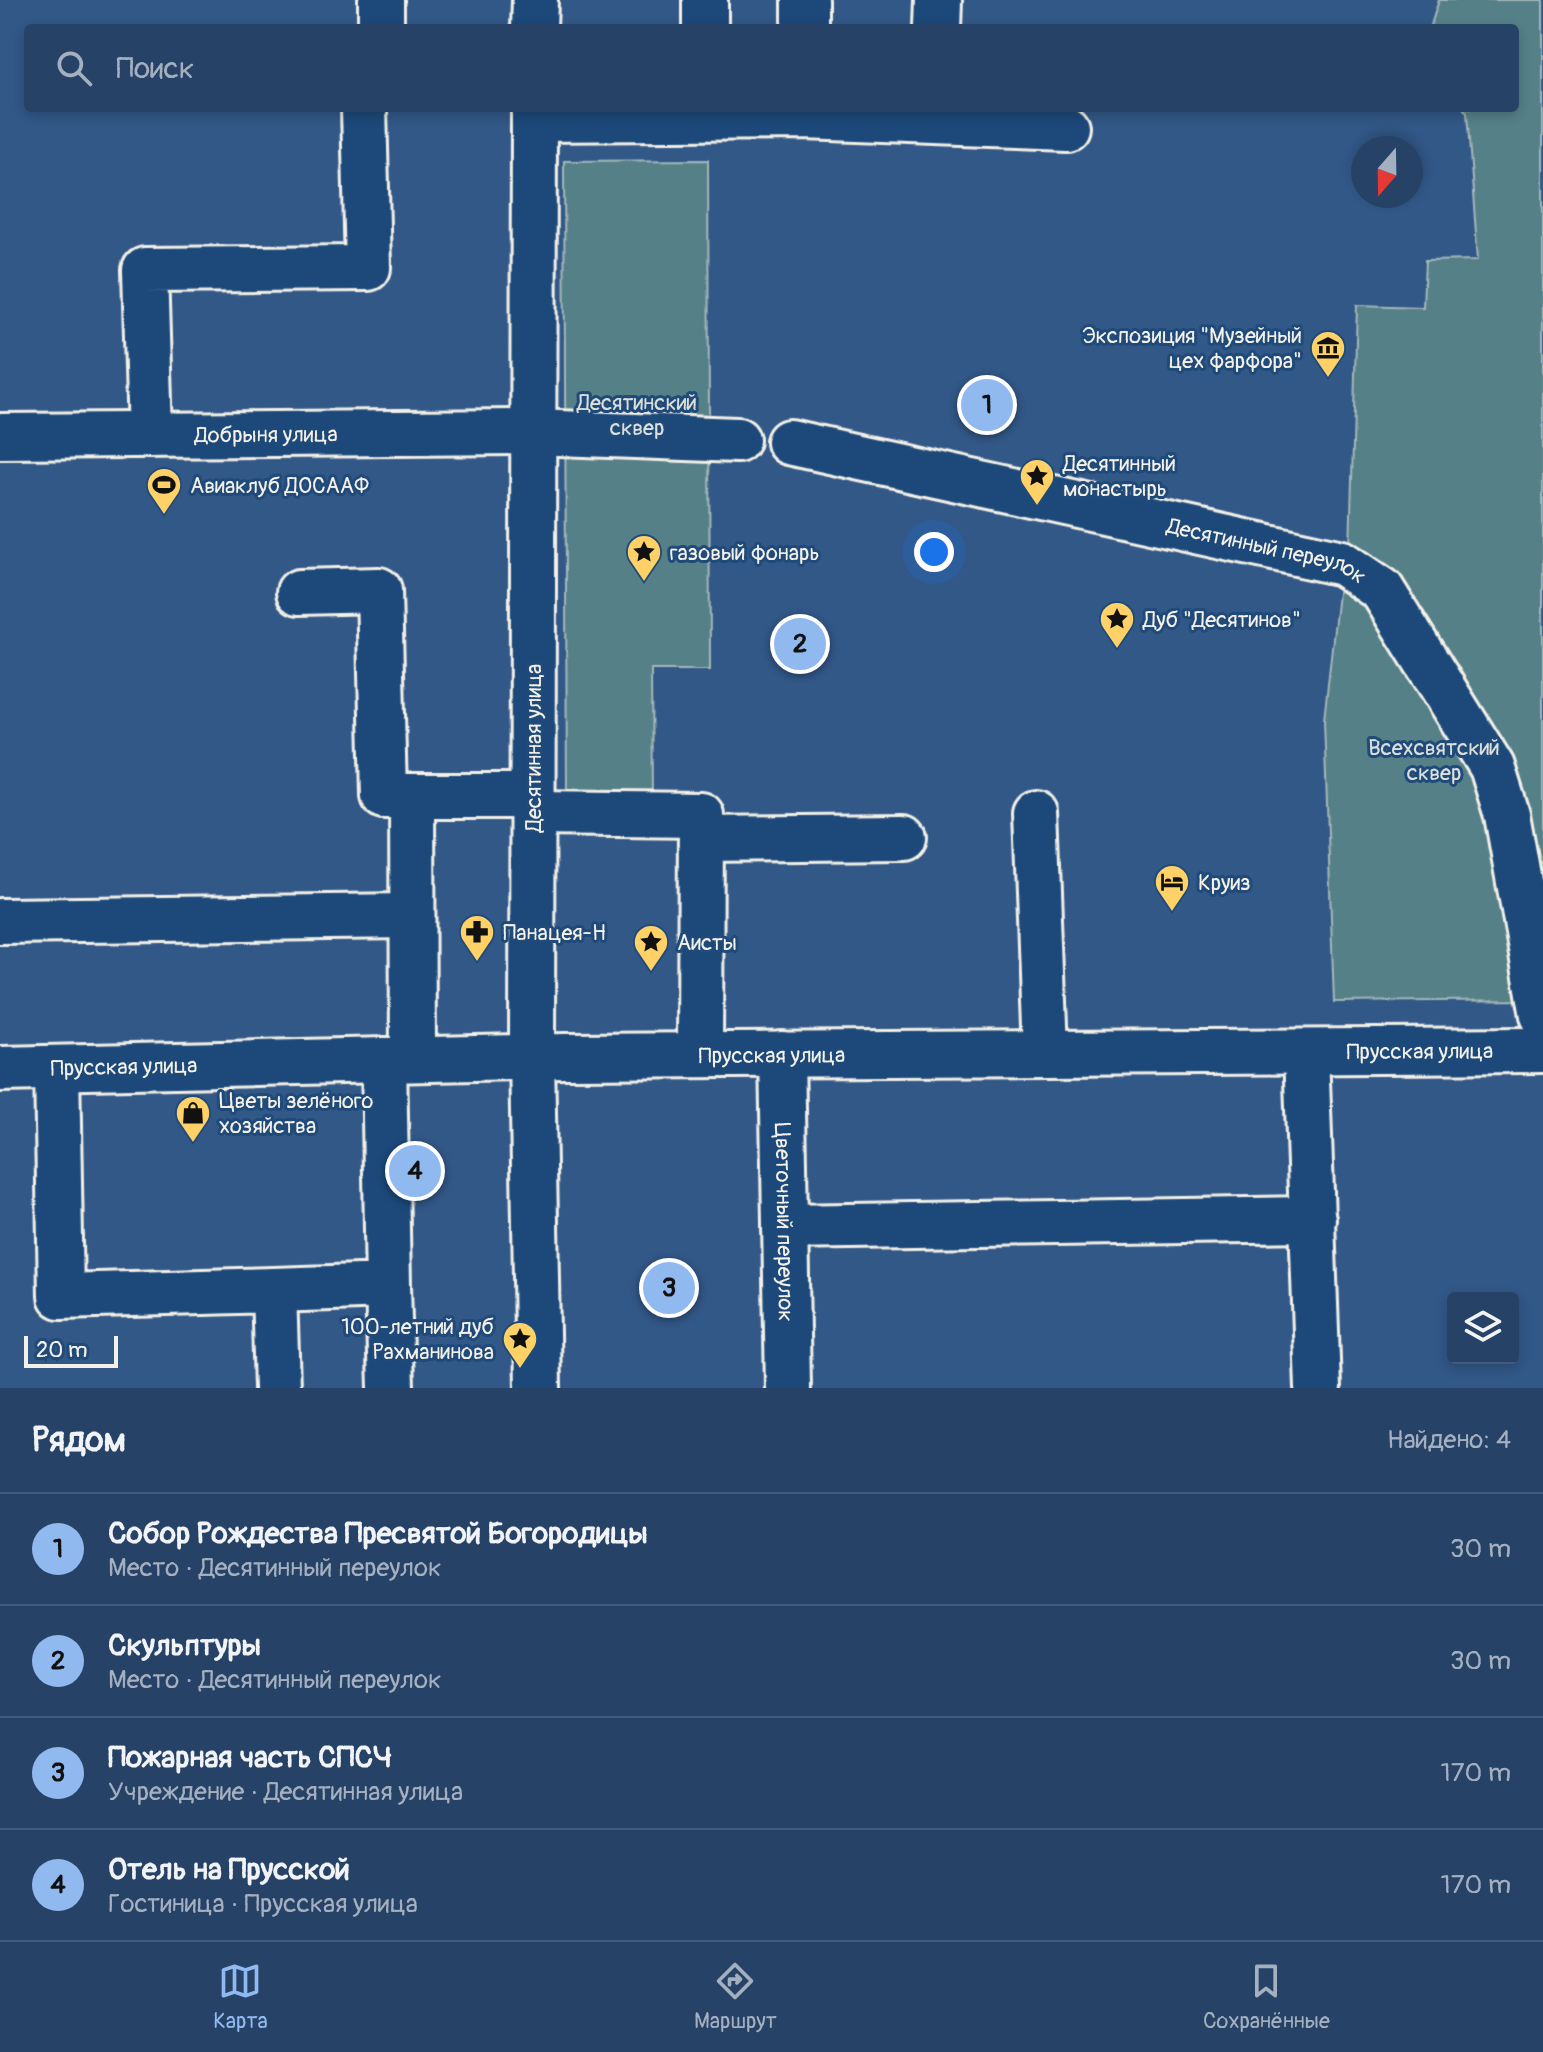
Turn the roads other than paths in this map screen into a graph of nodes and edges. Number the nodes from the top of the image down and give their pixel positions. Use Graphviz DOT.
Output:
graph roads {
  1 [pos="381,0"];
  2 [pos="535,0"];
  3 [pos="705,0"];
  4 [pos="805,0"];
  5 [pos="939,0"];
  6 [pos="381,24"];
  7 [pos="534,24"];
  8 [pos="705,24"];
  9 [pos="805,24"];
  10 [pos="938,24"];
  11 [pos="364,112"];
  12 [pos="804,112"];
  13 [pos="705,113"];
  14 [pos="534,114"];
  15 [pos="937,114"];
  16 [pos="1066,127"];
  17 [pos="533,432"];
  18 [pos="150,435"];
  19 [pos="0,436"];
  20 [pos="737,440"];
  21 [pos="789,442"];
  22 [pos="299,592"];
  23 [pos="412,796"];
  24 [pos="533,805"];
  25 [pos="1036,813"];
  26 [pos="904,837"];
  27 [pos="701,839"];
  28 [pos="412,916"];
  29 [pos="0,921"];
  30 [pos="1543,1015"];
  31 [pos="1543,1050"];
  32 [pos="1306,1052"];
  33 [pos="1045,1053"];
  34 [pos="700,1054"];
  35 [pos="782,1054"];
  36 [pos="532,1056"];
  37 [pos="398,1059"];
  38 [pos="57,1068"];
  39 [pos="0,1069"];
  40 [pos="1313,1219"];
  41 [pos="785,1227"];
  42 [pos="388,1286"];
  43 [pos="274,1290"];
  44 [pos="277,1388"];
  45 [pos="391,1388"];
  46 [pos="538,1388"];
  47 [pos="788,1388"];
  48 [pos="1318,1388"];
  1 -- 6 [label="street"];
  2 -- 7 [label="street"];
  3 -- 8 [label="street"];
  4 -- 9 [label="street"];
  5 -- 10 [label="street"];
  11 -- 18 [label="street"];
  12 -- 13 [label="street"];
  12 -- 15 [label="street"];
  13 -- 14 [label="street"];
  14 -- 17 [label="street, Десятинная улица"];
  15 -- 16 [label="street"];
  17 -- 18 [label="street, Добрыня улица"];
  17 -- 20 [label="street"];
  17 -- 24 [label="street, Десятинная улица"];
  18 -- 19 [label="street, Добрыня улица"];
  21 -- 30 [label="street, Десятинный переулок"];
  22 -- 23 [label="street"];
  23 -- 24 [label="street"];
  23 -- 28 [label="street"];
  24 -- 27 [label="street"];
  24 -- 36 [label="street, Десятинная улица"];
  25 -- 33 [label="street"];
  26 -- 27 [label="street"];
  27 -- 34 [label="street"];
  28 -- 29 [label="street"];
  28 -- 37 [label="street"];
  31 -- 32 [label="street, Прусская улица"];
  32 -- 33 [label="street, Прусская улица"];
  32 -- 40 [label="street"];
  33 -- 35 [label="street, Прусская улица"];
  34 -- 35 [label="street, Прусская улица"];
  34 -- 36 [label="street, Прусская улица"];
  35 -- 41 [label="street, Цветочный переулок"];
  36 -- 37 [label="street, Прусская улица"];
  36 -- 46 [label="street, Десятинная улица"];
  37 -- 38 [label="street, Прусская улица"];
  37 -- 42 [label="street"];
  38 -- 39 [label="street, Прусская улица"];
  38 -- 43 [label="street"];
  40 -- 41 [label="street"];
  40 -- 48 [label="street"];
  41 -- 47 [label="street, Цветочный переулок"];
  42 -- 43 [label="street"];
  42 -- 45 [label="street"];
  43 -- 44 [label="street"];
}
